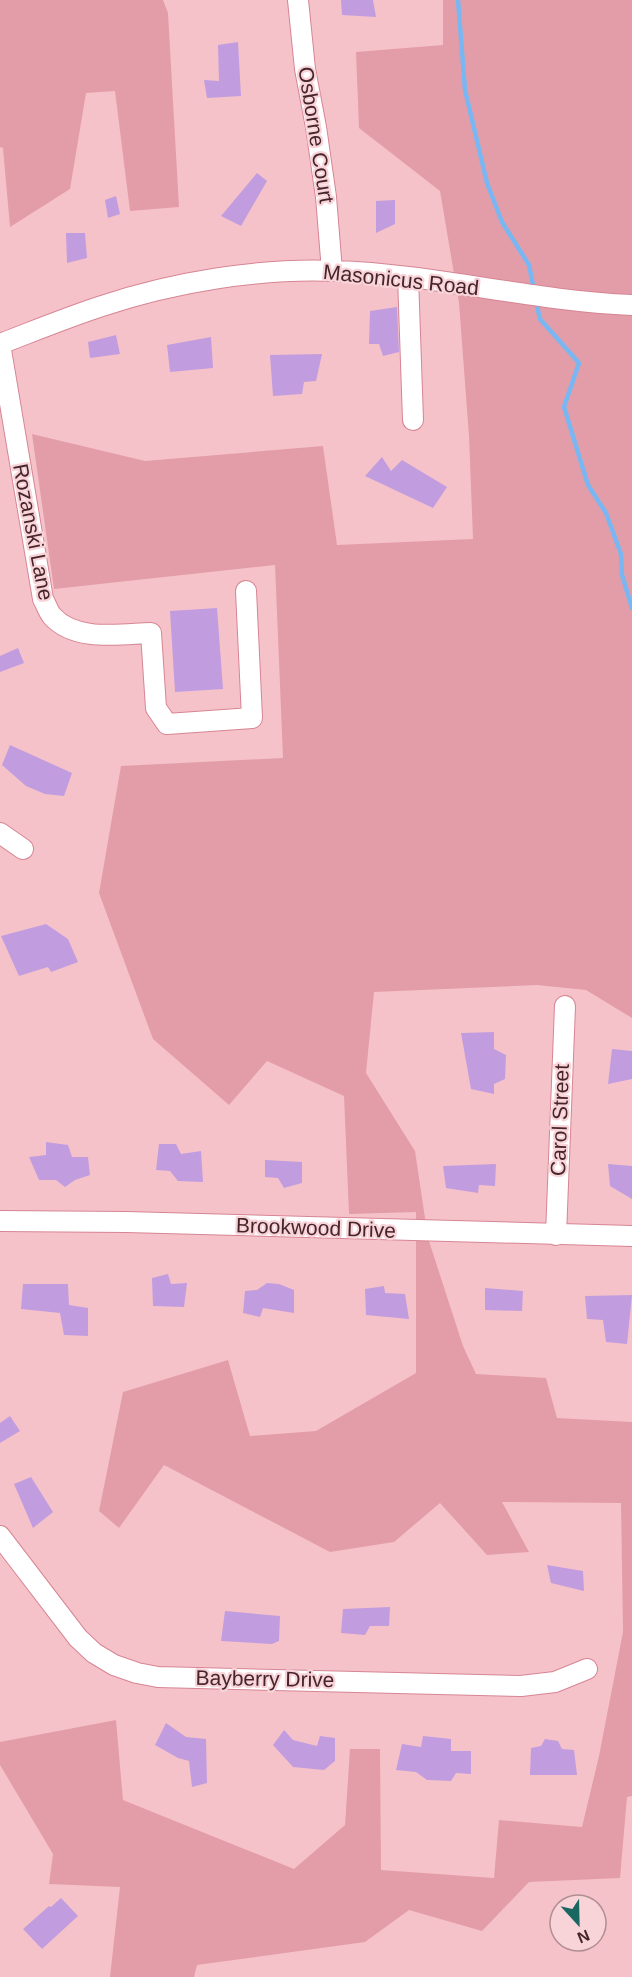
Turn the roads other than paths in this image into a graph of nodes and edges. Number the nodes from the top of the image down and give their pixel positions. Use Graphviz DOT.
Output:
graph roads {
  1 [pos="298,0"];
  2 [pos="332,271"];
  3 [pos="408,277"];
  4 [pos="632,305"];
  5 [pos="0,344"];
  6 [pos="413,420"];
  7 [pos="246,591"];
  8 [pos="0,833"];
  9 [pos="23,849"];
  10 [pos="565,1006"];
  11 [pos="0,1221"];
  12 [pos="556,1234"];
  13 [pos="632,1236"];
  14 [pos="0,1536"];
  15 [pos="587,1669"];
  1 -- 2 [label="street, Osborne Court"];
  2 -- 3 [label="street, Masonicus Road"];
  2 -- 5 [label="street, Masonicus Road"];
  3 -- 4 [label="street, Masonicus Road"];
  3 -- 6 [label="street"];
  5 -- 7 [label="street, Rozanski Lane"];
  8 -- 9 [label="street"];
  10 -- 12 [label="street, Carol Street"];
  11 -- 12 [label="street, Brookwood Drive"];
  12 -- 13 [label="street, Brookwood Drive"];
  14 -- 15 [label="street, Bayberry Drive"];
}
